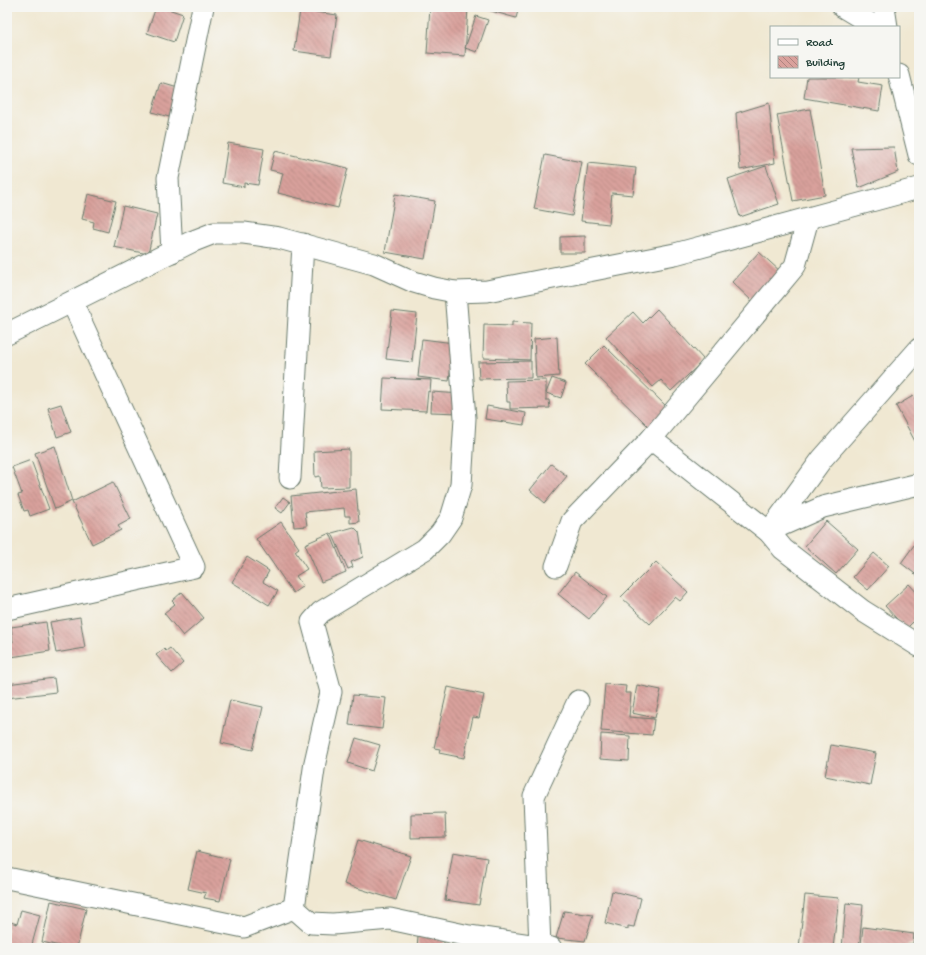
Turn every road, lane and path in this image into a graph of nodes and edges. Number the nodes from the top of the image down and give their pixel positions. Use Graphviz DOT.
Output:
graph roads {
  1 [pos="203,7"];
  2 [pos="843,7"];
  3 [pos="884,7"];
  4 [pos="874,26"];
  5 [pos="888,26"];
  6 [pos="900,78"];
  7 [pos="919,155"];
  8 [pos="919,188"];
  9 [pos="808,218"];
  10 [pos="303,244"];
  11 [pos="172,252"];
  12 [pos="455,292"];
  13 [pos="72,302"];
  14 [pos="7,334"];
  15 [pos="919,349"];
  16 [pos="651,439"];
  17 [pos="290,478"];
  18 [pos="919,484"];
  19 [pos="769,532"];
  20 [pos="556,566"];
  21 [pos="7,609"];
  22 [pos="919,646"];
  23 [pos="578,701"];
  24 [pos="7,878"];
  25 [pos="294,908"];
  26 [pos="468,942"];
  27 [pos="546,947"];
  1 -- 11 [label="street"];
  2 -- 4 [label="street"];
  3 -- 5 [label="street"];
  6 -- 7 [label="street"];
  8 -- 9 [label="street"];
  9 -- 12 [label="street"];
  9 -- 16 [label="street"];
  10 -- 11 [label="street"];
  10 -- 12 [label="street"];
  10 -- 17 [label="street"];
  11 -- 13 [label="street"];
  12 -- 25 [label="street"];
  13 -- 14 [label="street"];
  13 -- 21 [label="street"];
  15 -- 19 [label="street"];
  16 -- 19 [label="street"];
  16 -- 20 [label="street"];
  18 -- 19 [label="street"];
  19 -- 22 [label="street"];
  23 -- 27 [label="street"];
  24 -- 25 [label="street"];
  25 -- 26 [label="street"];
  26 -- 27 [label="street"];
}
